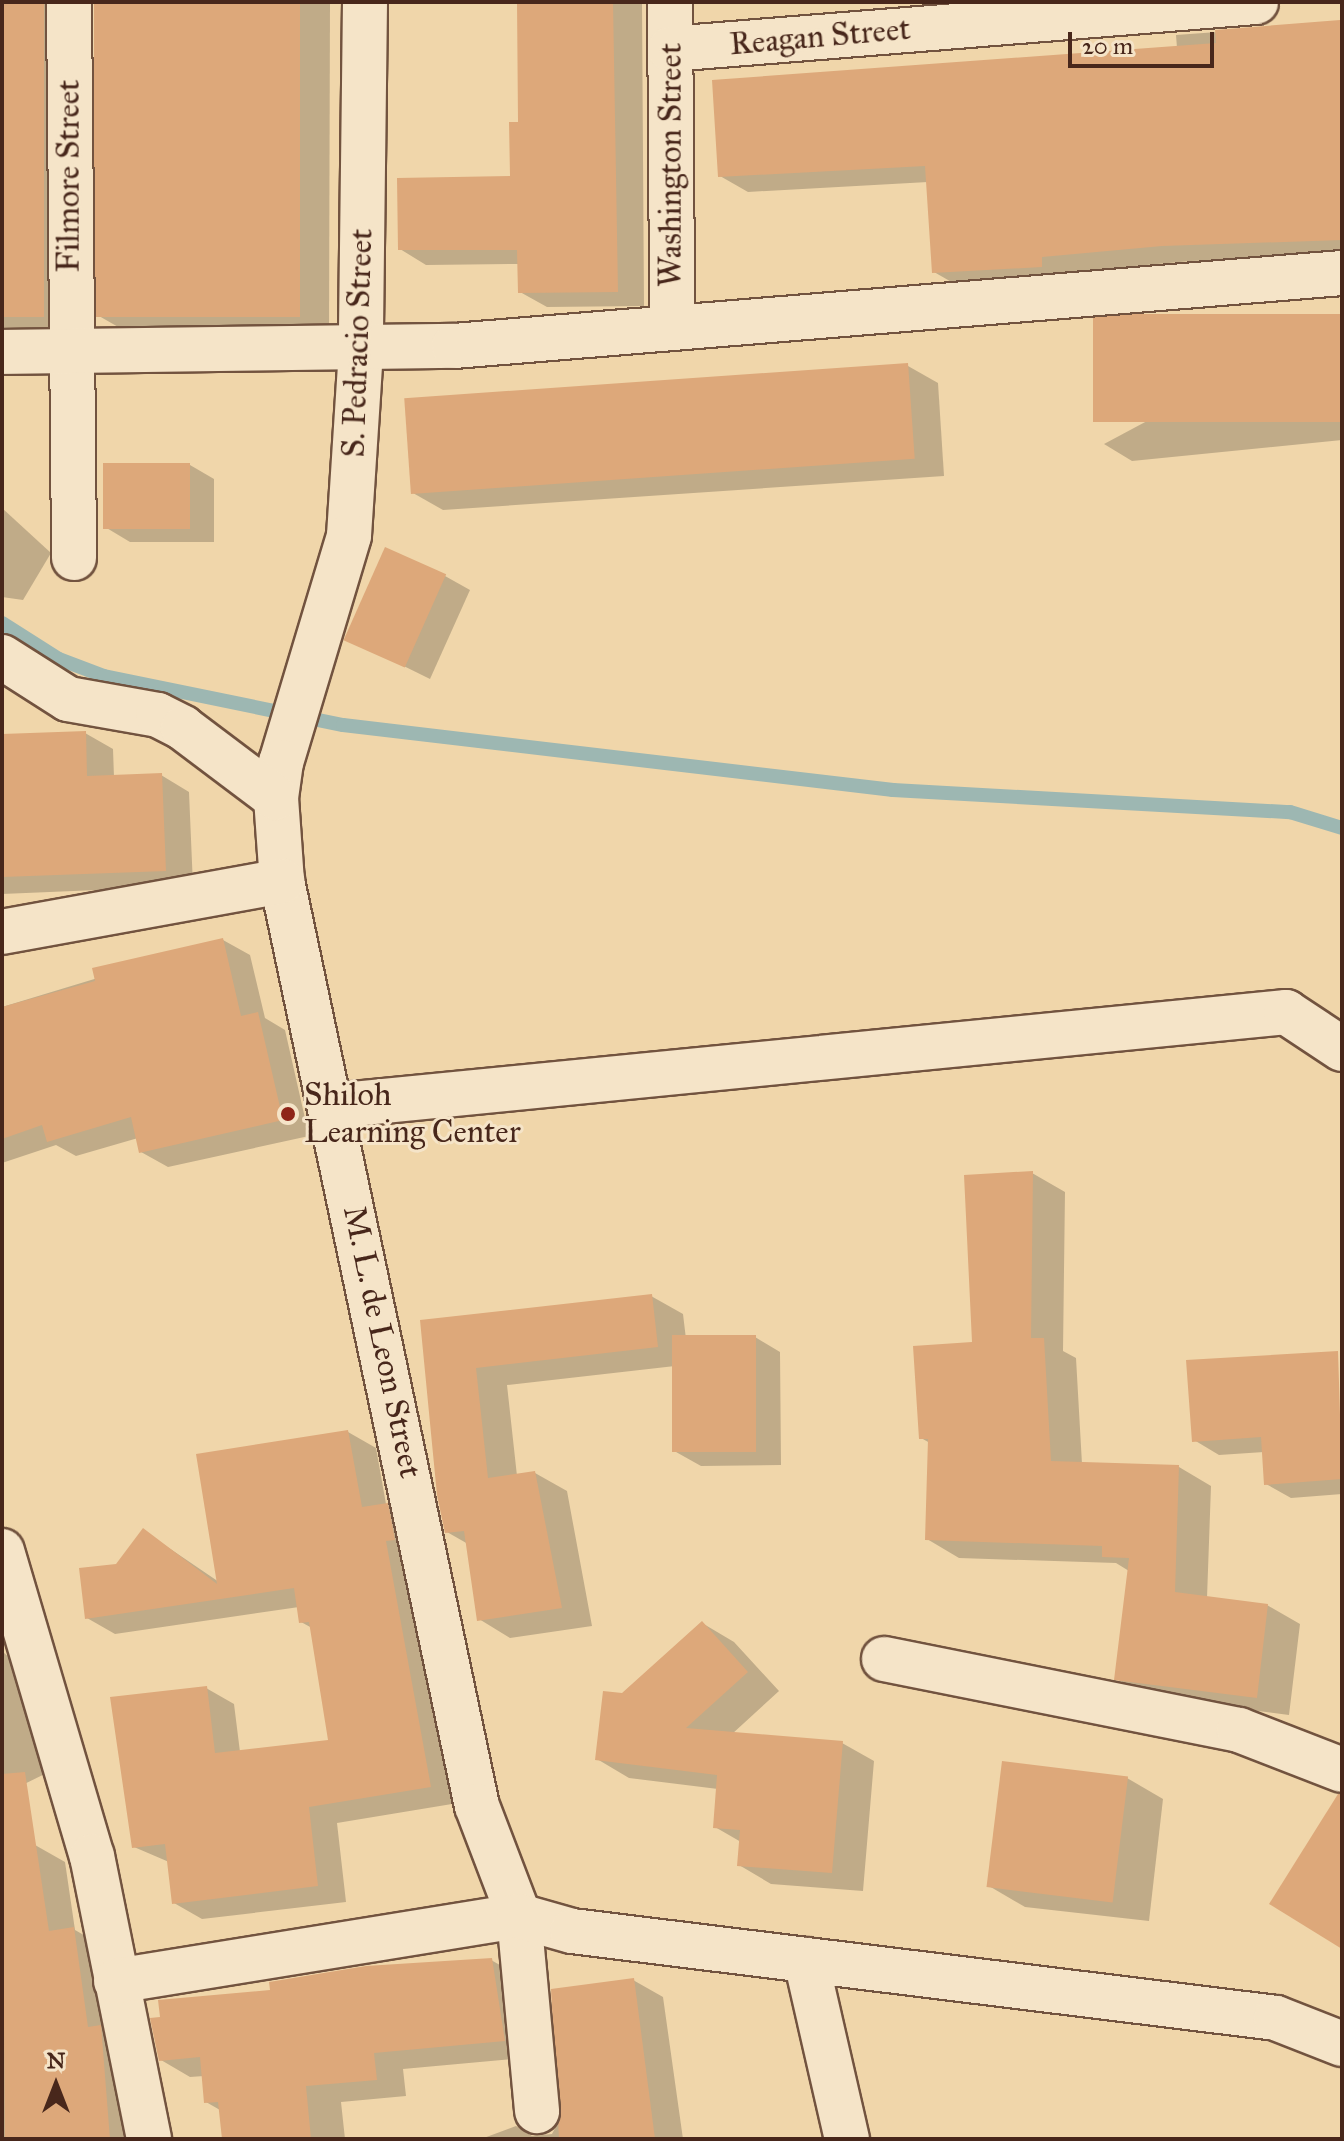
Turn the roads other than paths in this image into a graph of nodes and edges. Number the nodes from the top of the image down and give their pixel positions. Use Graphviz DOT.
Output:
graph roads {
  1 [pos="69,2"];
  2 [pos="365,2"];
  3 [pos="670,2"];
  4 [pos="1256,2"];
  5 [pos="670,49"];
  6 [pos="1342,273"];
  7 [pos="672,328"];
  8 [pos="70,350"];
  9 [pos="361,350"];
  10 [pos="2,352"];
  11 [pos="74,558"];
  12 [pos="2,657"];
  13 [pos="278,780"];
  14 [pos="282,881"];
  15 [pos="2,932"];
  16 [pos="1342,1049"];
  17 [pos="333,1106"];
  18 [pos="2,1551"];
  19 [pos="884,1659"];
  20 [pos="1342,1770"];
  21 [pos="519,1916"];
  22 [pos="806,1960"];
  23 [pos="116,1981"];
  24 [pos="1342,2044"];
  25 [pos="537,2111"];
  26 [pos="149,2139"];
  27 [pos="847,2139"];
  1 -- 8 [label="street, Filmore Street"];
  2 -- 9 [label="street, S. Pedracio Street"];
  3 -- 5 [label="street, Washington Street"];
  4 -- 5 [label="street, Reagan Street"];
  5 -- 7 [label="street, Washington Street"];
  6 -- 7 [label="street"];
  7 -- 9 [label="street"];
  8 -- 9 [label="street"];
  8 -- 10 [label="street"];
  8 -- 11 [label="street, Filmore Street"];
  9 -- 13 [label="street, S. Pedracio Street"];
  12 -- 13 [label="street"];
  13 -- 14 [label="street, M. L. de Leon Street"];
  14 -- 15 [label="street"];
  14 -- 17 [label="street, M. L. de Leon Street"];
  16 -- 17 [label="street"];
  17 -- 21 [label="street, M. L. de Leon Street"];
  18 -- 23 [label="street"];
  19 -- 20 [label="street"];
  21 -- 22 [label="street"];
  21 -- 23 [label="street"];
  21 -- 25 [label="street, M. L. de Leon Street"];
  22 -- 24 [label="street"];
  22 -- 27 [label="street"];
  23 -- 26 [label="street"];
}
